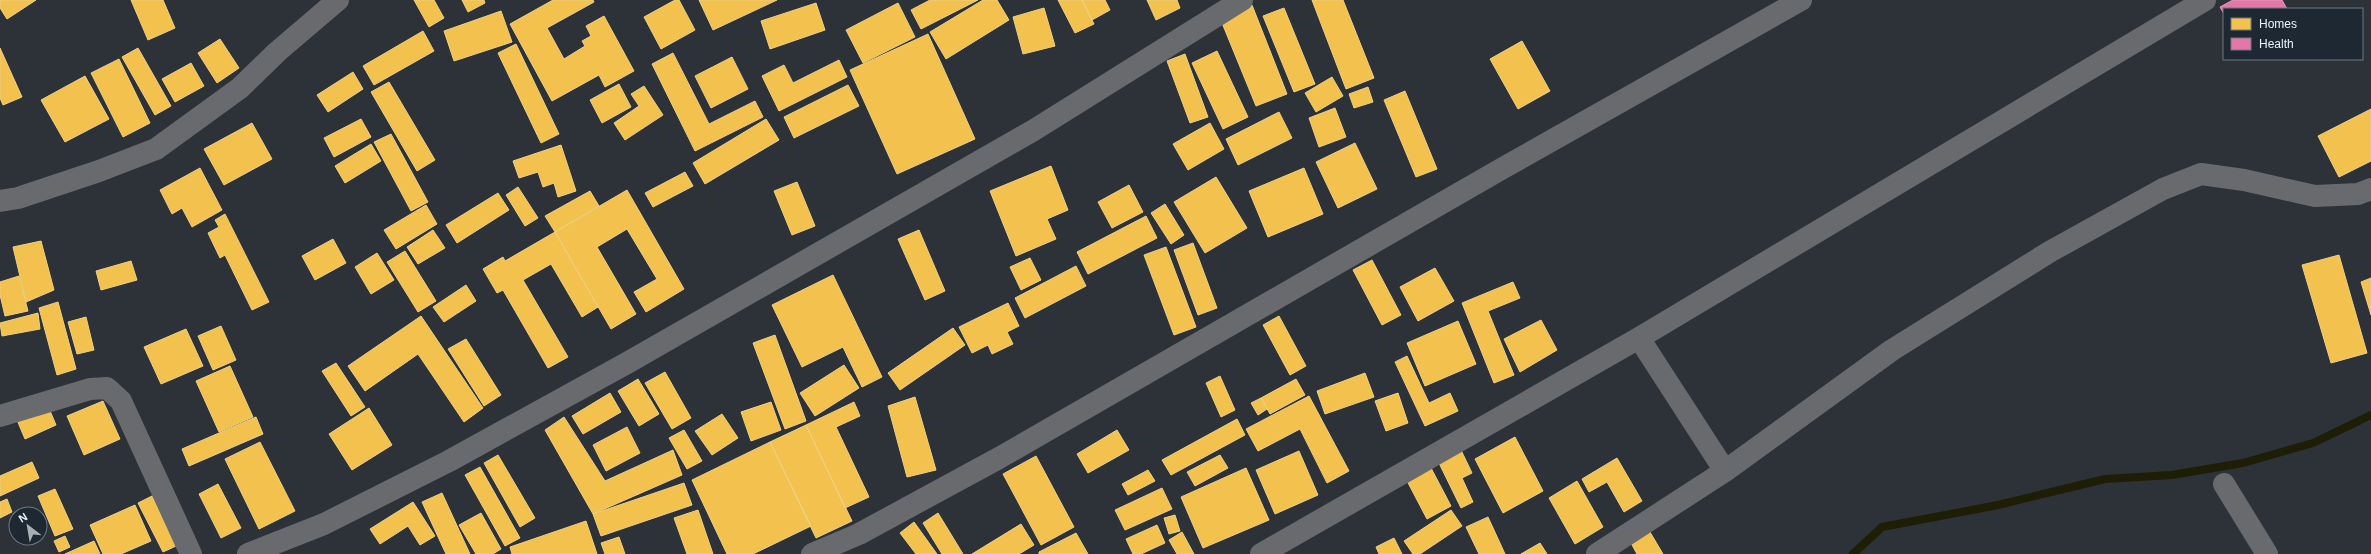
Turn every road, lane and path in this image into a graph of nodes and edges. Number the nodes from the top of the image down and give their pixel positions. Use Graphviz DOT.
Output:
graph roads {
  1 [pos="338,0"];
  2 [pos="1242,0"];
  3 [pos="1802,0"];
  4 [pos="2206,0"];
  5 [pos="2371,189"];
  6 [pos="0,201"];
  7 [pos="1638,338"];
  8 [pos="0,416"];
  9 [pos="1725,471"];
  10 [pos="2224,484"];
  11 [pos="191,554"];
  12 [pos="248,554"];
  13 [pos="812,554"];
  14 [pos="1261,554"];
  15 [pos="1597,554"];
  16 [pos="2267,554"];
  1 -- 6 [label="street"];
  2 -- 12 [label="street"];
  3 -- 13 [label="street"];
  4 -- 7 [label="street"];
  5 -- 9 [label="street"];
  7 -- 9 [label="street"];
  7 -- 14 [label="street"];
  8 -- 11 [label="street"];
  9 -- 15 [label="street"];
  10 -- 16 [label="street"];
}
